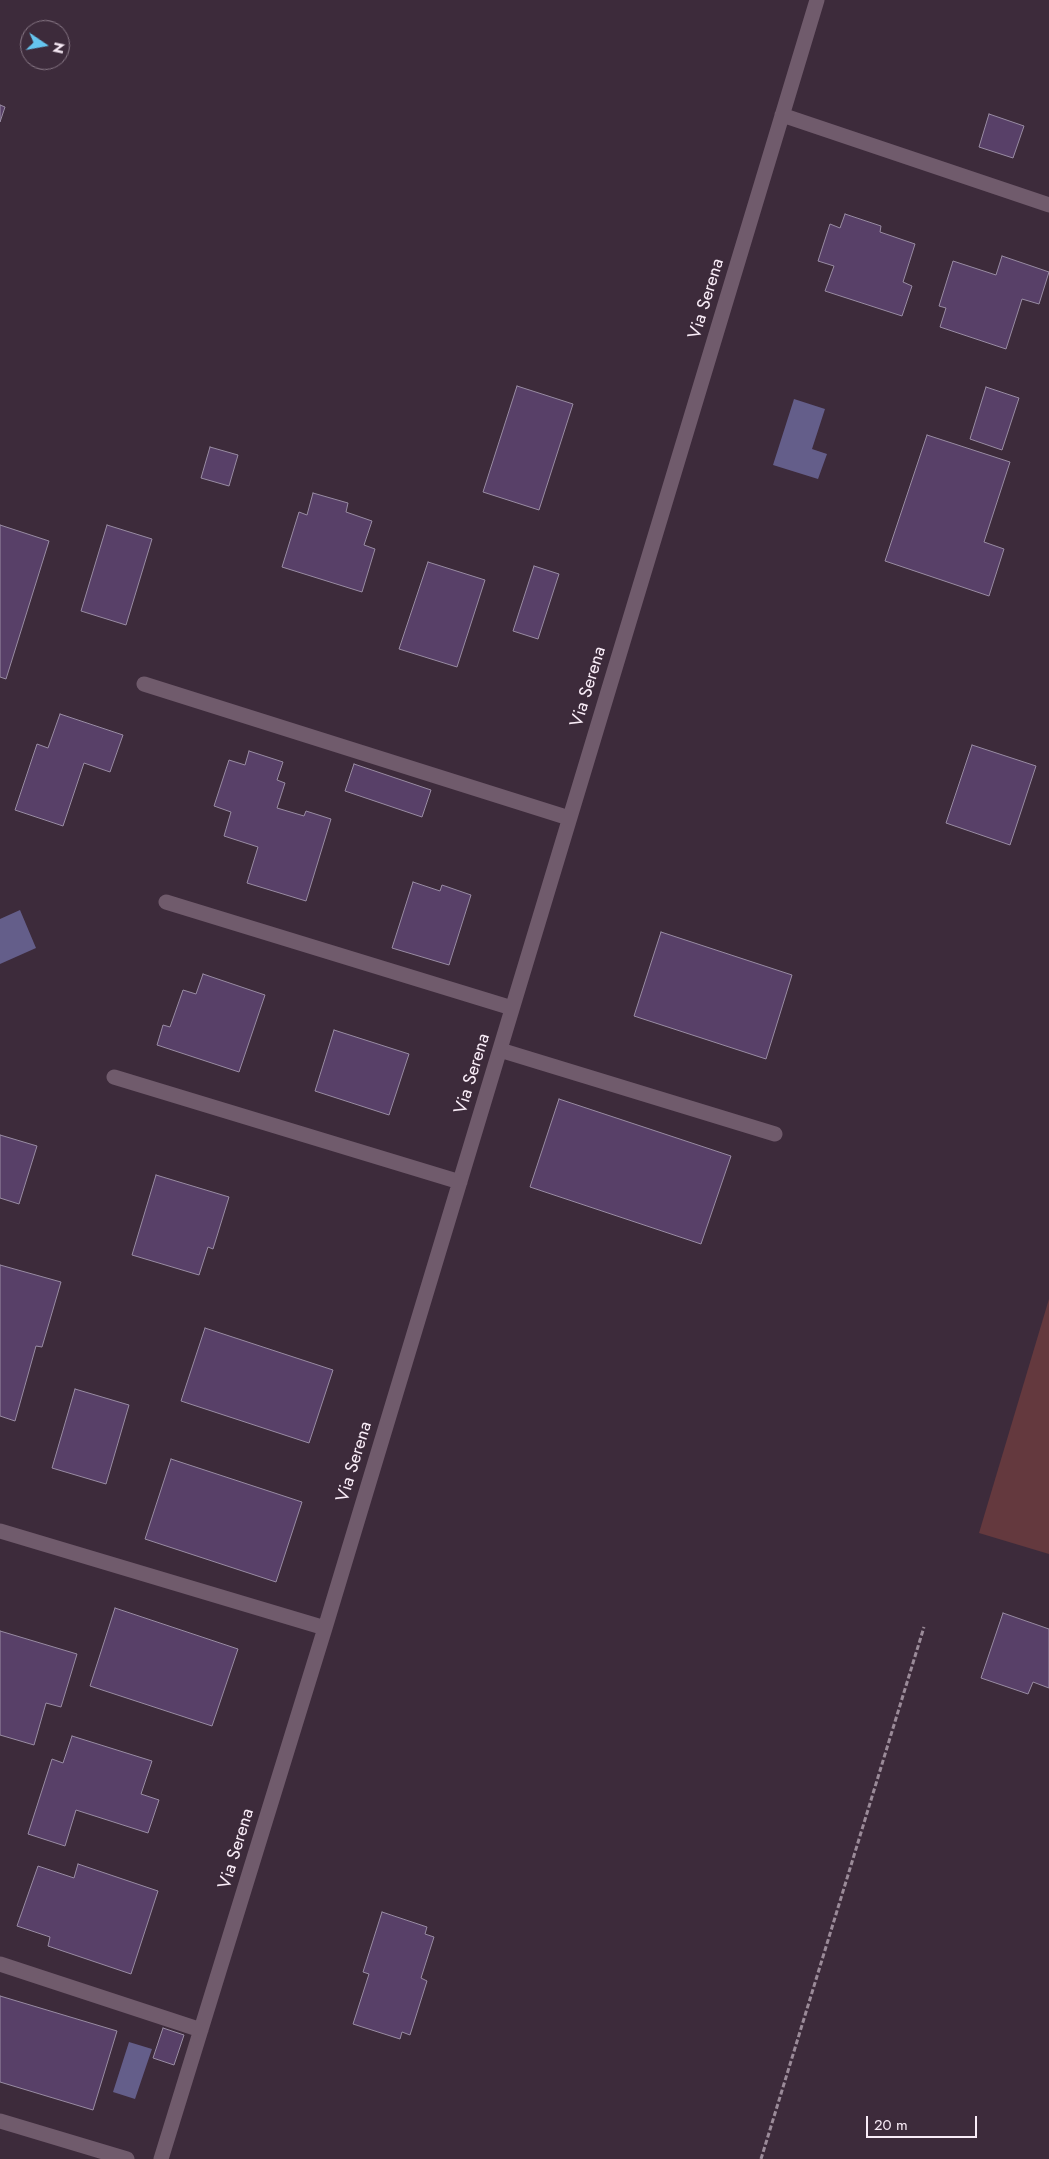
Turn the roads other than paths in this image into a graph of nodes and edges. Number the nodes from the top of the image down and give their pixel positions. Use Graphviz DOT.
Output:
graph roads {
  1 [pos="818,0"];
  2 [pos="782,115"];
  3 [pos="1049,205"];
  4 [pos="144,684"];
  5 [pos="569,818"];
  6 [pos="166,902"];
  7 [pos="512,1008"];
  8 [pos="500,1050"];
  9 [pos="114,1078"];
  10 [pos="774,1134"];
  11 [pos="460,1182"];
  12 [pos="0,1531"];
  13 [pos="325,1628"];
  14 [pos="0,1964"];
  15 [pos="201,2030"];
  16 [pos="0,2121"];
  17 [pos="127,2159"];
  18 [pos="161,2159"];
  1 -- 2 [label="street, Via Serena"];
  2 -- 3 [label="street"];
  2 -- 5 [label="street, Via Serena"];
  4 -- 5 [label="street"];
  5 -- 7 [label="street, Via Serena"];
  6 -- 7 [label="street"];
  7 -- 8 [label="street, Via Serena"];
  8 -- 10 [label="street"];
  8 -- 11 [label="street, Via Serena"];
  9 -- 11 [label="street"];
  11 -- 13 [label="street, Via Serena"];
  12 -- 13 [label="street"];
  13 -- 15 [label="street, Via Serena"];
  14 -- 15 [label="street"];
  15 -- 18 [label="street, Via Serena"];
  16 -- 17 [label="street"];
}
